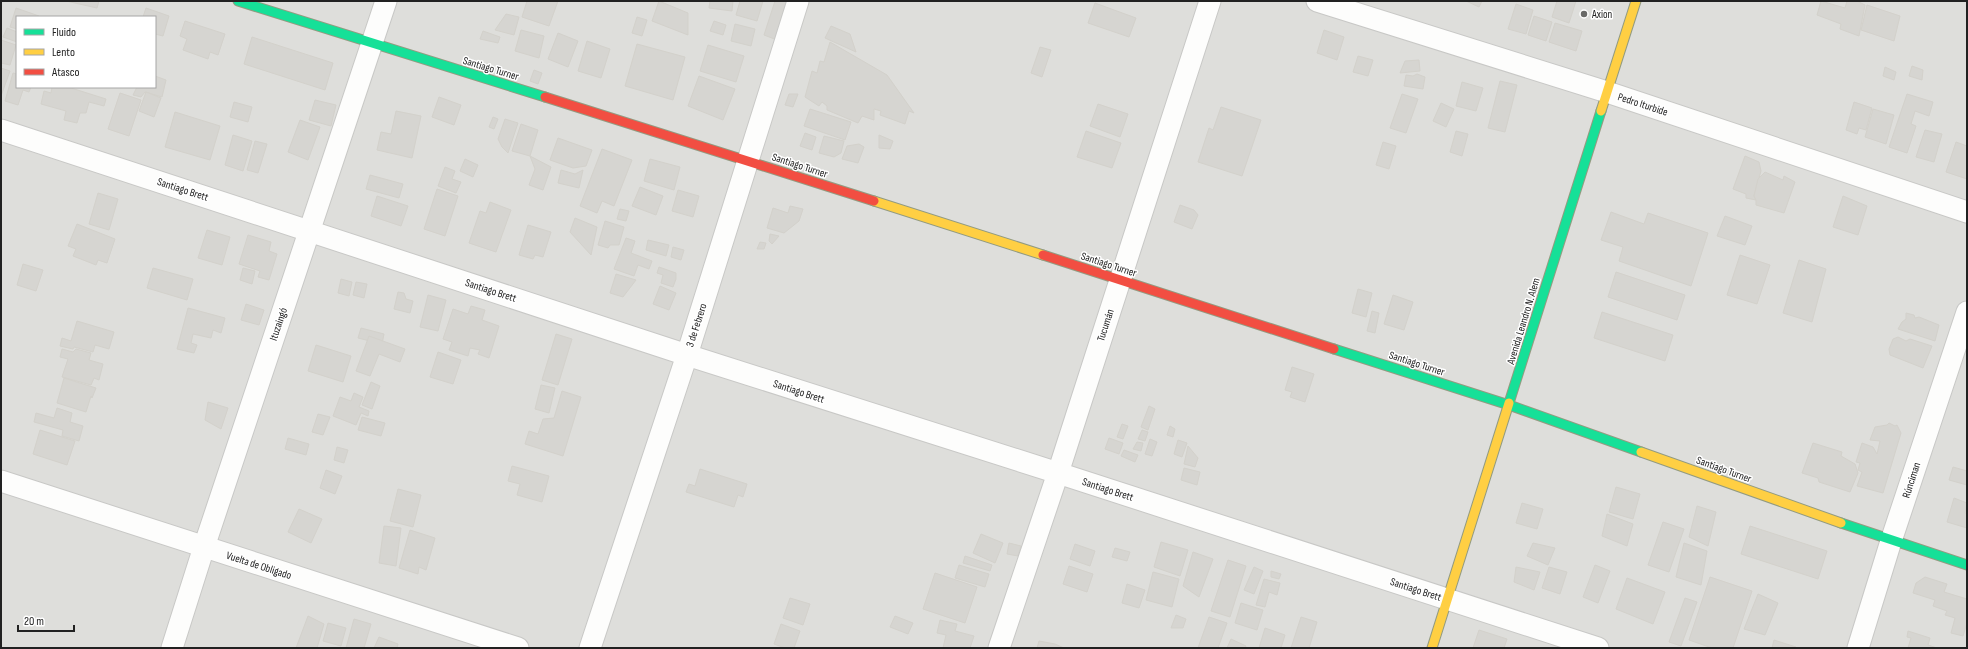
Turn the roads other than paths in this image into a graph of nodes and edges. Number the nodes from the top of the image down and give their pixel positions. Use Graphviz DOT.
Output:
graph roads {
  1 [pos="238,1"];
  2 [pos="386,1"];
  3 [pos="798,1"];
  4 [pos="1210,1"];
  5 [pos="1317,1"];
  6 [pos="1636,1"];
  7 [pos="372,44"];
  8 [pos="1607,92"];
  9 [pos="1,130"];
  10 [pos="748,160"];
  11 [pos="1967,212"];
  12 [pos="310,230"];
  13 [pos="1120,280"];
  14 [pos="1967,312"];
  15 [pos="687,355"];
  16 [pos="1509,405"];
  17 [pos="1058,473"];
  18 [pos="1,481"];
  19 [pos="1891,541"];
  20 [pos="204,547"];
  21 [pos="1967,565"];
  22 [pos="1447,599"];
  23 [pos="172,648"];
  24 [pos="518,648"];
  25 [pos="590,648"];
  26 [pos="998,648"];
  27 [pos="1432,648"];
  28 [pos="1598,648"];
  29 [pos="1858,648"];
  1 -- 7 [label="street, Santiago Turner"];
  2 -- 7 [label="street, Ituzaingó"];
  3 -- 10 [label="street, 3 de Febrero"];
  4 -- 13 [label="street, Tucumán"];
  5 -- 8 [label="street, Pedro Iturbide"];
  6 -- 8 [label="street, Avenida Leandro N. Alem"];
  7 -- 10 [label="street, Santiago Turner"];
  7 -- 12 [label="street, Ituzaingó"];
  8 -- 11 [label="street, Pedro Iturbide"];
  8 -- 16 [label="street, Avenida Leandro N. Alem"];
  9 -- 12 [label="street, Santiago Brett"];
  10 -- 13 [label="street, Santiago Turner"];
  10 -- 15 [label="street, 3 de Febrero"];
  12 -- 15 [label="street, Santiago Brett"];
  12 -- 20 [label="street, Ituzaingó"];
  13 -- 16 [label="street, Santiago Turner"];
  13 -- 17 [label="street, Tucumán"];
  14 -- 19 [label="street, Rúnciman"];
  15 -- 17 [label="street, Santiago Brett"];
  15 -- 25 [label="street, 3 de Febrero"];
  16 -- 19 [label="street, Santiago Turner"];
  16 -- 22 [label="street, Avenida Leandro N. Alem"];
  17 -- 22 [label="street, Santiago Brett"];
  17 -- 26 [label="street, Tucumán"];
  18 -- 20 [label="street, Vuelta de Obligado"];
  19 -- 21 [label="street, Santiago Turner"];
  19 -- 29 [label="street, Rúnciman"];
  20 -- 23 [label="street, Ituzaingó"];
  20 -- 24 [label="street, Vuelta de Obligado"];
  22 -- 27 [label="street, Avenida Leandro N. Alem"];
  22 -- 28 [label="street, Santiago Brett"];
}
